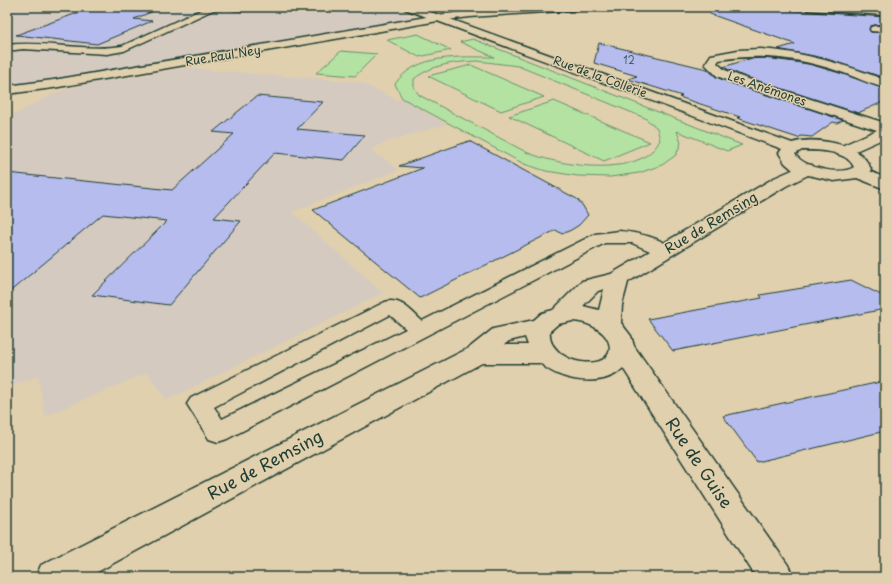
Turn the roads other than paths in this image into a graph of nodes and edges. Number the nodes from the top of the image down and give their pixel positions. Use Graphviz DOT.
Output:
graph roads {
  1 [pos="219,7"];
  2 [pos="230,7"];
  3 [pos="251,7"];
  4 [pos="408,7"];
  5 [pos="576,7"];
  6 [pos="808,7"];
  7 [pos="529,8"];
  8 [pos="885,12"];
  9 [pos="438,18"];
  10 [pos="7,48"];
  11 [pos="885,84"];
  12 [pos="8,96"];
  13 [pos="885,128"];
  14 [pos="885,132"];
  15 [pos="792,148"];
  16 [pos="843,151"];
  17 [pos="806,169"];
  18 [pos="859,173"];
  19 [pos="885,184"];
  20 [pos="665,250"];
  21 [pos="618,279"];
  22 [pos="562,314"];
  23 [pos="540,326"];
  24 [pos="420,330"];
  25 [pos="616,336"];
  26 [pos="478,354"];
  27 [pos="544,354"];
  28 [pos="53,577"];
  29 [pos="776,577"];
  1 -- 10 [label="lane"];
  2 -- 3 [label="lane"];
  4 -- 9 [label="street, Rue de la Collerie"];
  5 -- 7 [label="street, Rue Paul Ney"];
  6 -- 8 [label="street"];
  7 -- 9 [label="street, Rue Paul Ney"];
  9 -- 12 [label="street, Rue Paul Ney"];
  9 -- 15 [label="street, Rue de la Collerie"];
  11 -- 13 [label="street, Les Anémones"];
  14 -- 16 [label="street"];
  15 -- 16 [label="street"];
  15 -- 17 [label="street"];
  16 -- 18 [label="street"];
  17 -- 18 [label="street"];
  17 -- 20 [label="street, Rue de Remsing"];
  18 -- 19 [label="street"];
  20 -- 21 [label="street, Rue de Remsing"];
  20 -- 24 [label="lane"];
  21 -- 22 [label="street, Rue de Remsing"];
  21 -- 25 [label="street"];
  22 -- 23 [label="street"];
  22 -- 25 [label="street"];
  23 -- 26 [label="street, Rue de Remsing"];
  23 -- 27 [label="street"];
  24 -- 24 [label="lane"];
  25 -- 27 [label="street"];
  25 -- 29 [label="street, Rue de Guise"];
  26 -- 27 [label="street, Rue de Remsing"];
  26 -- 28 [label="street, Rue de Remsing"];
}
